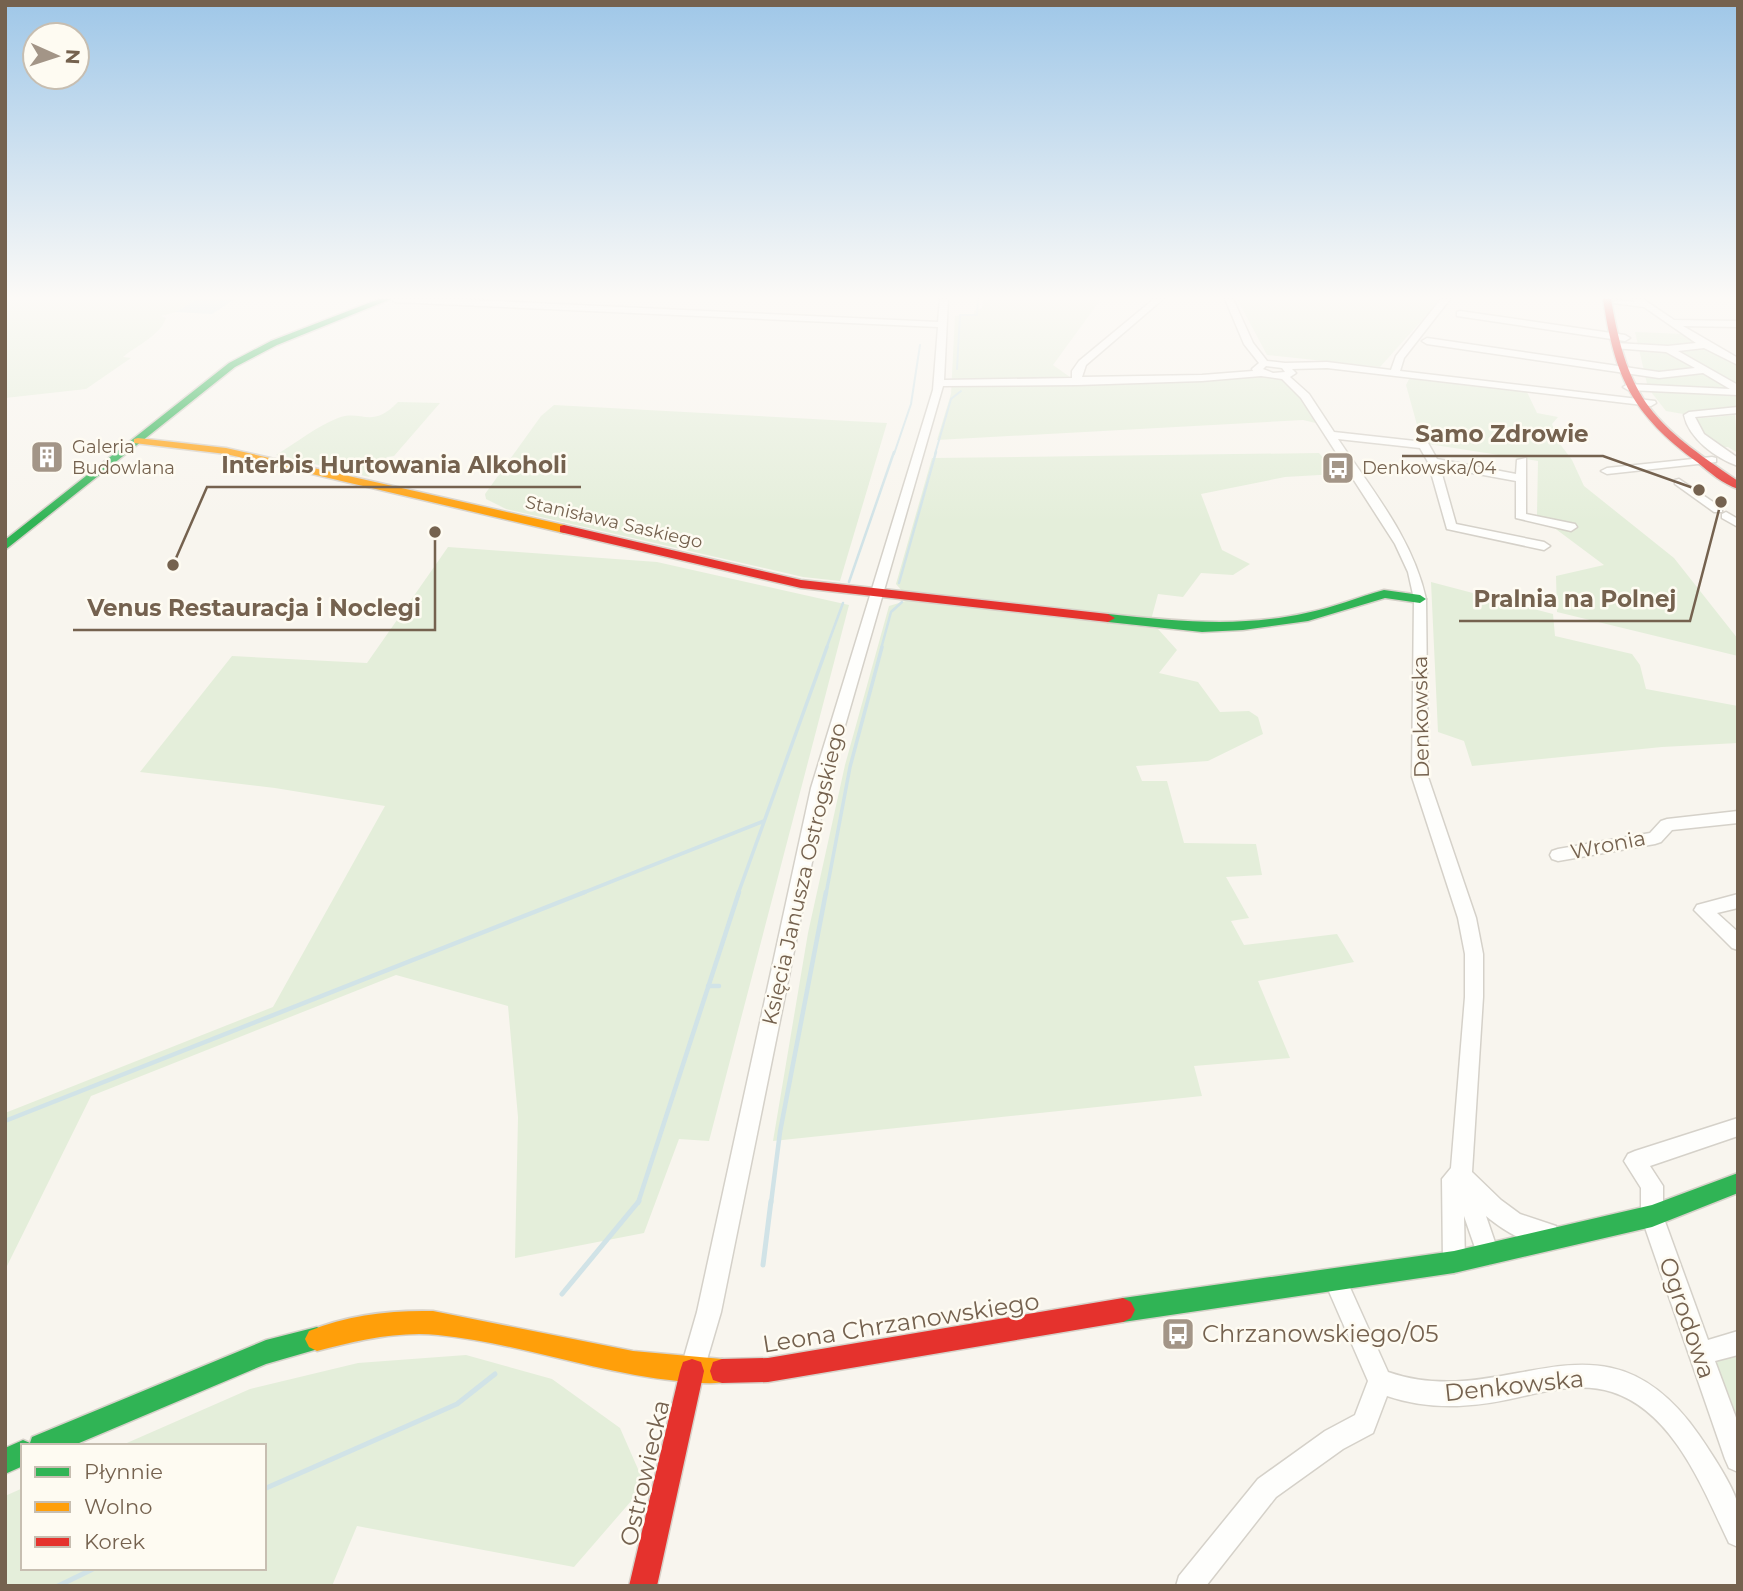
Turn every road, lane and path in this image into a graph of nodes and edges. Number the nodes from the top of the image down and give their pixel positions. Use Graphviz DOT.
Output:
graph roads {
  1 [pos="225,373"];
  2 [pos="940,373"];
  3 [pos="1077,373"];
  4 [pos="1231,373"];
  5 [pos="1287,373"];
  6 [pos="1399,373"];
  7 [pos="1574,373"];
  8 [pos="1631,373"];
  9 [pos="1679,373"];
  10 [pos="1709,373"];
  11 [pos="1665,375"];
  12 [pos="1077,382"];
  13 [pos="939,383"];
  14 [pos="1636,387"];
  15 [pos="1700,391"];
  16 [pos="1738,391"];
  17 [pos="1734,410"];
  18 [pos="1329,435"];
  19 [pos="1690,440"];
  20 [pos="138,441"];
  21 [pos="1522,460"];
  22 [pos="1707,461"];
  23 [pos="1433,462"];
  24 [pos="1738,463"];
  25 [pos="1656,465"];
  26 [pos="1607,471"];
  27 [pos="1738,477"];
  28 [pos="1520,478"];
  29 [pos="1738,486"];
  30 [pos="1737,524"];
  31 [pos="1571,527"];
  32 [pos="12,535"];
  33 [pos="5,546"];
  34 [pos="1544,546"];
  35 [pos="878,593"];
  36 [pos="1420,599"];
  37 [pos="1738,817"];
  38 [pos="1558,855"];
  39 [pos="1738,901"];
  40 [pos="1738,943"];
  41 [pos="1738,1127"];
  42 [pos="1461,1173"];
  43 [pos="1738,1183"];
  44 [pos="1652,1216"];
  45 [pos="1568,1237"];
  46 [pos="1488,1254"];
  47 [pos="1454,1262"];
  48 [pos="1335,1280"];
  49 [pos="1738,1343"];
  50 [pos="1699,1354"];
  51 [pos="692,1371"];
  52 [pos="1380,1381"];
  53 [pos="46,1444"];
  54 [pos="21,1454"];
  55 [pos="1738,1459"];
  56 [pos="5,1461"];
  57 [pos="1738,1534"];
  58 [pos="643,1586"];
  59 [pos="1189,1586"];
  1 -- 20 [label="street"];
  2 -- 13 [label="street, Księcia Janusza Ostrogskiego"];
  3 -- 12 [label="street"];
  4 -- 12 [label="street"];
  5 -- 18 [label="street, Denkowska"];
  6 -- 14 [label="street"];
  7 -- 14 [label="street"];
  8 -- 14 [label="street"];
  9 -- 11 [label="street"];
  10 -- 16 [label="street"];
  11 -- 14 [label="street"];
  11 -- 15 [label="street"];
  12 -- 13 [label="street"];
  13 -- 35 [label="street, Księcia Janusza Ostrogskiego"];
  14 -- 15 [label="street"];
  14 -- 19 [label="street"];
  15 -- 16 [label="street"];
  15 -- 17 [label="street"];
  17 -- 19 [label="street"];
  18 -- 23 [label="street"];
  18 -- 36 [label="street, Denkowska"];
  19 -- 22 [label="street"];
  19 -- 24 [label="street"];
  20 -- 32 [label="street"];
  20 -- 35 [label="street, Stanisława Saskiego"];
  21 -- 28 [label="street"];
  22 -- 25 [label="street"];
  22 -- 27 [label="street"];
  22 -- 29 [label="street"];
  23 -- 28 [label="street"];
  23 -- 34 [label="street"];
  25 -- 26 [label="street"];
  25 -- 30 [label="street"];
  28 -- 31 [label="street"];
  32 -- 33 [label="street"];
  35 -- 36 [label="street, Stanisława Saskiego"];
  35 -- 51 [label="street, Księcia Janusza Ostrogskiego"];
  36 -- 42 [label="street, Denkowska"];
  37 -- 38 [label="street, Wronia"];
  39 -- 40 [label="street"];
  41 -- 44 [label="street, Ogrodowa"];
  42 -- 45 [label="street"];
  42 -- 46 [label="street, Denkowska"];
  42 -- 47 [label="street, Denkowska"];
  43 -- 44 [label="street, Leona Chrzanowskiego"];
  44 -- 45 [label="street, Leona Chrzanowskiego"];
  44 -- 50 [label="street, Ogrodowa"];
  45 -- 46 [label="street, Leona Chrzanowskiego"];
  46 -- 47 [label="street, Leona Chrzanowskiego"];
  47 -- 48 [label="street, Leona Chrzanowskiego"];
  48 -- 51 [label="street, Leona Chrzanowskiego"];
  48 -- 52 [label="street"];
  49 -- 50 [label="street"];
  50 -- 55 [label="street, Ogrodowa"];
  51 -- 53 [label="street, Leona Chrzanowskiego"];
  51 -- 58 [label="street, Ostrowiecka"];
  52 -- 57 [label="street, Denkowska"];
  52 -- 59 [label="street"];
  54 -- 56 [label="street"];
}
